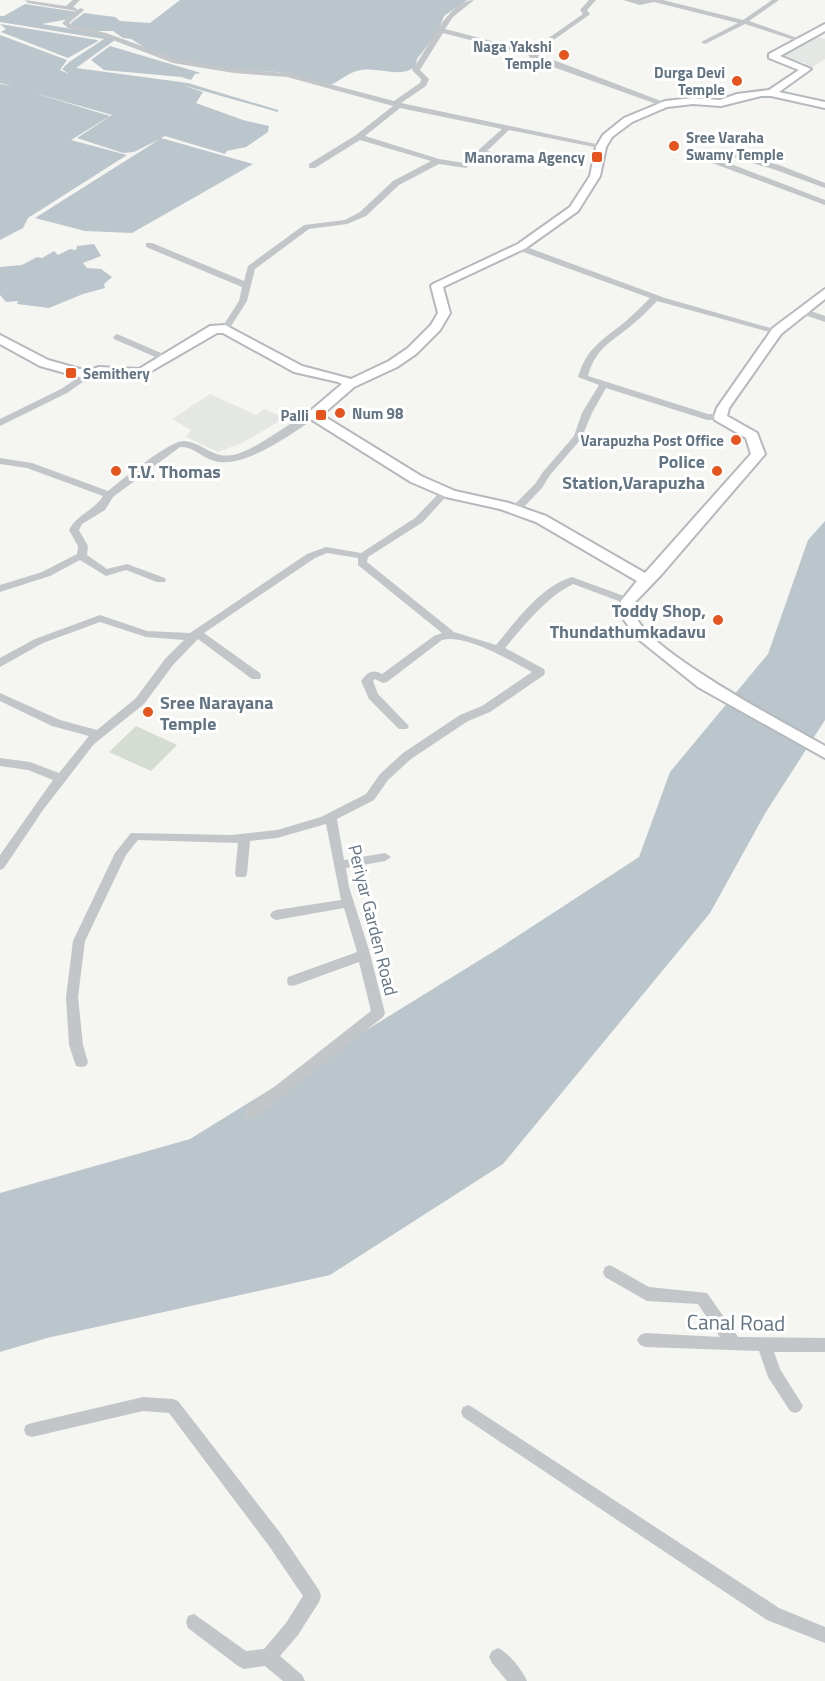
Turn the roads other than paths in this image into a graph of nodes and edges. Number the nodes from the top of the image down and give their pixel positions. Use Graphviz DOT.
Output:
graph roads {
  1 [pos="77,0"];
  2 [pos="471,0"];
  3 [pos="592,0"];
  4 [pos="626,0"];
  5 [pos="654,0"];
  6 [pos="776,0"];
  7 [pos="28,1"];
  8 [pos="67,8"];
  9 [pos="744,22"];
  10 [pos="825,27"];
  11 [pos="441,30"];
  12 [pos="799,40"];
  13 [pos="705,42"];
  14 [pos="531,52"];
  15 [pos="771,93"];
  16 [pos="665,104"];
  17 [pos="397,105"];
  18 [pos="825,105"];
  19 [pos="508,127"];
  20 [pos="359,137"];
  21 [pos="600,147"];
  22 [pos="721,151"];
  23 [pos="482,152"];
  24 [pos="438,161"];
  25 [pos="518,161"];
  26 [pos="715,161"];
  27 [pos="312,166"];
  28 [pos="825,186"];
  29 [pos="825,203"];
  30 [pos="149,245"];
  31 [pos="518,247"];
  32 [pos="245,285"];
  33 [pos="825,293"];
  34 [pos="656,297"];
  35 [pos="802,311"];
  36 [pos="825,319"];
  37 [pos="225,329"];
  38 [pos="777,331"];
  39 [pos="117,337"];
  40 [pos="0,339"];
  41 [pos="165,358"];
  42 [pos="87,375"];
  43 [pos="350,384"];
  44 [pos="604,384"];
  45 [pos="314,415"];
  46 [pos="720,417"];
  47 [pos="1,422"];
  48 [pos="0,461"];
  49 [pos="446,491"];
  50 [pos="109,495"];
  51 [pos="515,510"];
  52 [pos="81,556"];
  53 [pos="363,556"];
  54 [pos="161,580"];
  55 [pos="646,580"];
  56 [pos="0,589"];
  57 [pos="628,601"];
  58 [pos="450,634"];
  59 [pos="195,635"];
  60 [pos="498,649"];
  61 [pos="0,663"];
  62 [pos="256,676"];
  63 [pos="0,697"];
  64 [pos="403,726"];
  65 [pos="98,734"];
  66 [pos="825,753"];
  67 [pos="0,762"];
  68 [pos="61,779"];
  69 [pos="331,817"];
  70 [pos="244,837"];
  71 [pos="385,857"];
  72 [pos="0,865"];
  73 [pos="339,865"];
  74 [pos="241,873"];
  75 [pos="348,903"];
  76 [pos="276,915"];
  77 [pos="364,954"];
  78 [pos="293,981"];
  79 [pos="81,1062"];
  80 [pos="251,1113"];
  81 [pos="610,1272"];
  82 [pos="645,1340"];
  83 [pos="734,1344"];
  84 [pos="764,1344"];
  85 [pos="825,1345"];
  86 [pos="795,1406"];
  87 [pos="469,1412"];
  88 [pos="32,1430"];
  89 [pos="194,1622"];
  90 [pos="825,1635"];
  91 [pos="268,1657"];
  92 [pos="498,1657"];
  93 [pos="296,1681"];
  94 [pos="518,1681"];
  1 -- 8 [label="street"];
  2 -- 11 [label="street"];
  3 -- 14 [label="street"];
  4 -- 5 [label="street"];
  5 -- 9 [label="street"];
  6 -- 9 [label="street"];
  7 -- 8 [label="street"];
  8 -- 17 [label="street"];
  9 -- 12 [label="street"];
  9 -- 13 [label="street"];
  10 -- 12 [label="street"];
  11 -- 14 [label="street"];
  11 -- 17 [label="street"];
  12 -- 15 [label="street"];
  14 -- 16 [label="street"];
  15 -- 16 [label="street"];
  15 -- 18 [label="street"];
  16 -- 21 [label="street"];
  17 -- 19 [label="street"];
  17 -- 20 [label="street"];
  19 -- 21 [label="street"];
  19 -- 23 [label="street"];
  20 -- 24 [label="street"];
  20 -- 27 [label="street"];
  21 -- 31 [label="street"];
  22 -- 28 [label="street"];
  23 -- 24 [label="street"];
  23 -- 25 [label="street"];
  24 -- 32 [label="street"];
  26 -- 29 [label="street"];
  30 -- 32 [label="street"];
  31 -- 34 [label="street"];
  31 -- 43 [label="street"];
  32 -- 37 [label="street"];
  33 -- 35 [label="street"];
  34 -- 38 [label="street"];
  34 -- 44 [label="street"];
  35 -- 36 [label="street"];
  35 -- 38 [label="street"];
  37 -- 41 [label="street"];
  37 -- 43 [label="street"];
  38 -- 46 [label="street"];
  39 -- 41 [label="street"];
  40 -- 42 [label="street"];
  41 -- 42 [label="street"];
  42 -- 47 [label="street"];
  43 -- 45 [label="street"];
  44 -- 46 [label="street"];
  44 -- 51 [label="street"];
  45 -- 49 [label="street"];
  45 -- 50 [label="street"];
  46 -- 55 [label="street"];
  48 -- 50 [label="street"];
  49 -- 51 [label="street"];
  49 -- 53 [label="street"];
  50 -- 52 [label="street"];
  51 -- 55 [label="street"];
  52 -- 54 [label="street"];
  52 -- 56 [label="street"];
  53 -- 58 [label="street"];
  53 -- 59 [label="street"];
  55 -- 57 [label="street"];
  57 -- 60 [label="street"];
  57 -- 66 [label="street"];
  58 -- 60 [label="street"];
  58 -- 64 [label="street"];
  59 -- 61 [label="street"];
  59 -- 62 [label="street"];
  59 -- 65 [label="street"];
  60 -- 69 [label="street"];
  63 -- 65 [label="street"];
  65 -- 68 [label="street"];
  67 -- 68 [label="street"];
  68 -- 72 [label="street"];
  69 -- 70 [label="street"];
  69 -- 73 [label="street, Periyar Garden Road"];
  70 -- 74 [label="street"];
  70 -- 79 [label="street"];
  71 -- 73 [label="street"];
  73 -- 75 [label="street, Periyar Garden Road"];
  75 -- 76 [label="street"];
  75 -- 77 [label="street, Periyar Garden Road"];
  77 -- 78 [label="street"];
  77 -- 80 [label="street, Periyar Garden Road"];
  81 -- 83 [label="street"];
  82 -- 83 [label="street, Canal Road"];
  83 -- 84 [label="street, Canal Road"];
  84 -- 85 [label="street, Canal Road"];
  84 -- 86 [label="street"];
  87 -- 90 [label="street"];
  88 -- 91 [label="street"];
  89 -- 91 [label="street"];
  91 -- 93 [label="street"];
  92 -- 94 [label="street"];
}
